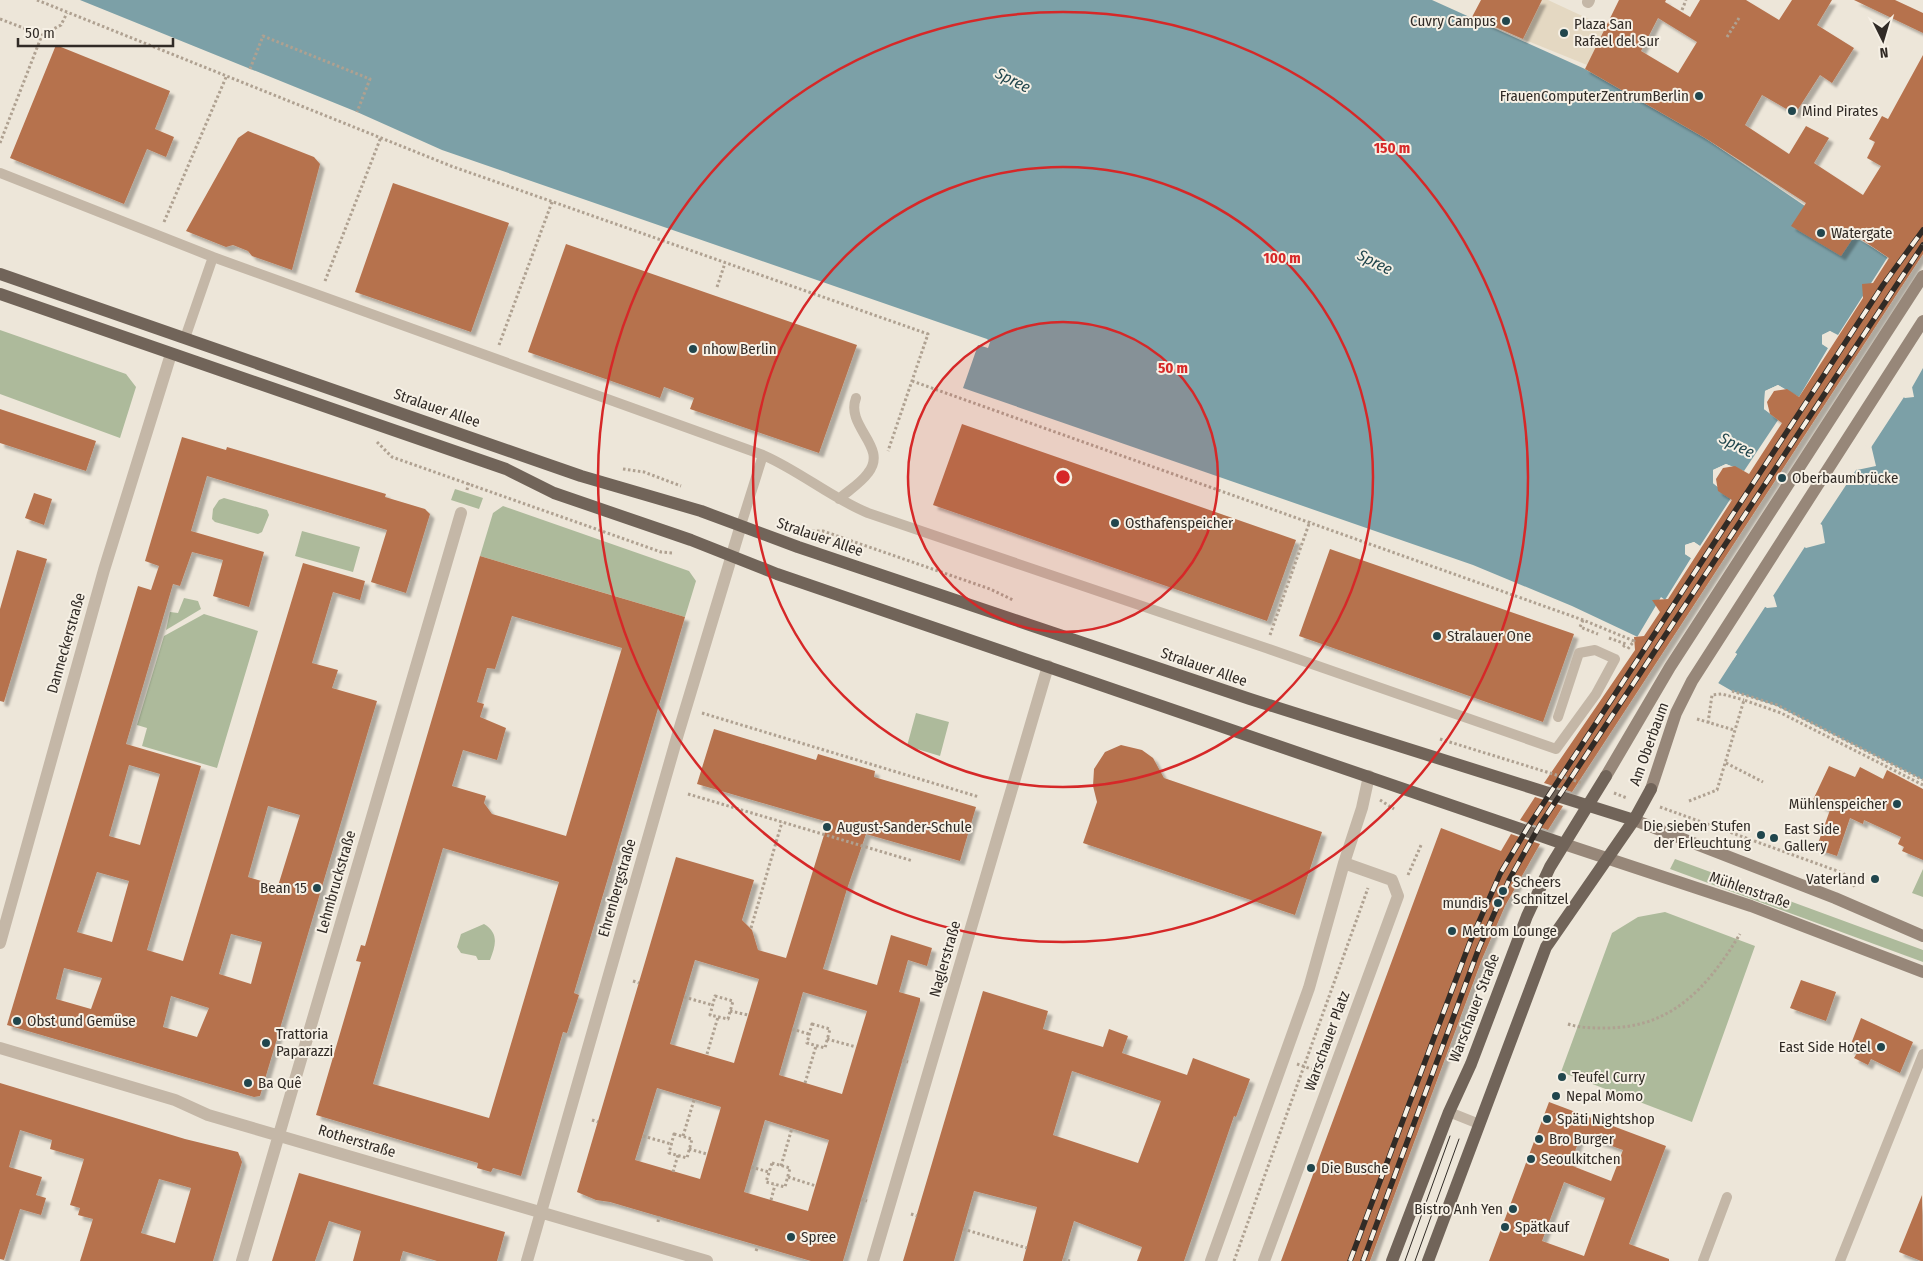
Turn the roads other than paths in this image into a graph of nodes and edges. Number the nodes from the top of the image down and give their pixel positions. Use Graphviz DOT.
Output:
graph roads {
  1 [pos="0,174"];
  2 [pos="213,257"];
  3 [pos="0,274"];
  4 [pos="1923,276"];
  5 [pos="0,294"];
  6 [pos="1923,321"];
  7 [pos="185,338"];
  8 [pos="171,354"];
  9 [pos="856,398"];
  10 [pos="764,455"];
  11 [pos="839,499"];
  12 [pos="461,512"];
  13 [pos="741,526"];
  14 [pos="732,558"];
  15 [pos="1048,666"];
  16 [pos="1558,717"];
  17 [pos="1369,776"];
  18 [pos="1606,776"];
  19 [pos="1588,805"];
  20 [pos="1634,820"];
  21 [pos="1564,844"];
  22 [pos="1605,859"];
  23 [pos="1344,863"];
  24 [pos="1923,936"];
  25 [pos="0,943"];
  26 [pos="1923,972"];
  27 [pos="0,1048"];
  28 [pos="1923,1054"];
  29 [pos="1448,1112"];
  30 [pos="1478,1124"];
  31 [pos="279,1135"];
  32 [pos="1727,1197"];
  33 [pos="541,1213"];
  34 [pos="242,1261"];
  35 [pos="527,1261"];
  36 [pos="707,1261"];
  37 [pos="873,1261"];
  38 [pos="1211,1261"];
  39 [pos="1264,1261"];
  40 [pos="1392,1261"];
  41 [pos="1428,1261"];
  42 [pos="1703,1261"];
  43 [pos="1840,1261"];
  1 -- 2 [label="lane"];
  2 -- 7 [label="lane"];
  2 -- 10 [label="lane"];
  3 -- 7 [label="main road, Stralauer Allee"];
  4 -- 18 [label="main road, Am Oberbaum"];
  5 -- 8 [label="main road"];
  6 -- 20 [label="main road, Am Oberbaum"];
  7 -- 13 [label="main road, Stralauer Allee"];
  8 -- 14 [label="main road"];
  8 -- 25 [label="street, Danneckerstraße"];
  9 -- 11 [label="lane"];
  10 -- 11 [label="lane"];
  10 -- 13 [label="lane"];
  11 -- 16 [label="lane"];
  12 -- 31 [label="street, Lehmbruckstraße"];
  13 -- 14 [label="street, Ehrenbergstraße"];
  13 -- 19 [label="main road, Stralauer Allee"];
  14 -- 15 [label="main road"];
  14 -- 33 [label="street, Ehrenbergstraße"];
  15 -- 17 [label="main road"];
  15 -- 37 [label="street, Naglerstraße"];
  17 -- 21 [label="main road"];
  17 -- 23 [label="street"];
  18 -- 19 [label="main road, Warschauer Straße"];
  19 -- 20 [label="main road, Stralauer Allee"];
  19 -- 21 [label="main road, Warschauer Straße"];
  20 -- 22 [label="main road, Am Oberbaum"];
  20 -- 24 [label="main road, Mühlenstraße"];
  21 -- 22 [label="main road, Mühlenstraße"];
  21 -- 29 [label="main road, Warschauer Straße"];
  22 -- 26 [label="main road, Mühlenstraße"];
  22 -- 30 [label="main road, Am Oberbaum"];
  23 -- 38 [label="street"];
  23 -- 39 [label="street, Warschauer Platz"];
  27 -- 31 [label="street, Rotherstraße"];
  28 -- 43 [label="lane"];
  29 -- 30 [label="lane"];
  29 -- 40 [label="main road, Warschauer Straße"];
  30 -- 41 [label="main road"];
  31 -- 33 [label="street, Rotherstraße"];
  31 -- 34 [label="street, Lehmbruckstraße"];
  32 -- 42 [label="lane"];
  33 -- 35 [label="street, Ehrenbergstraße"];
  33 -- 36 [label="street, Rotherstraße"];
}
